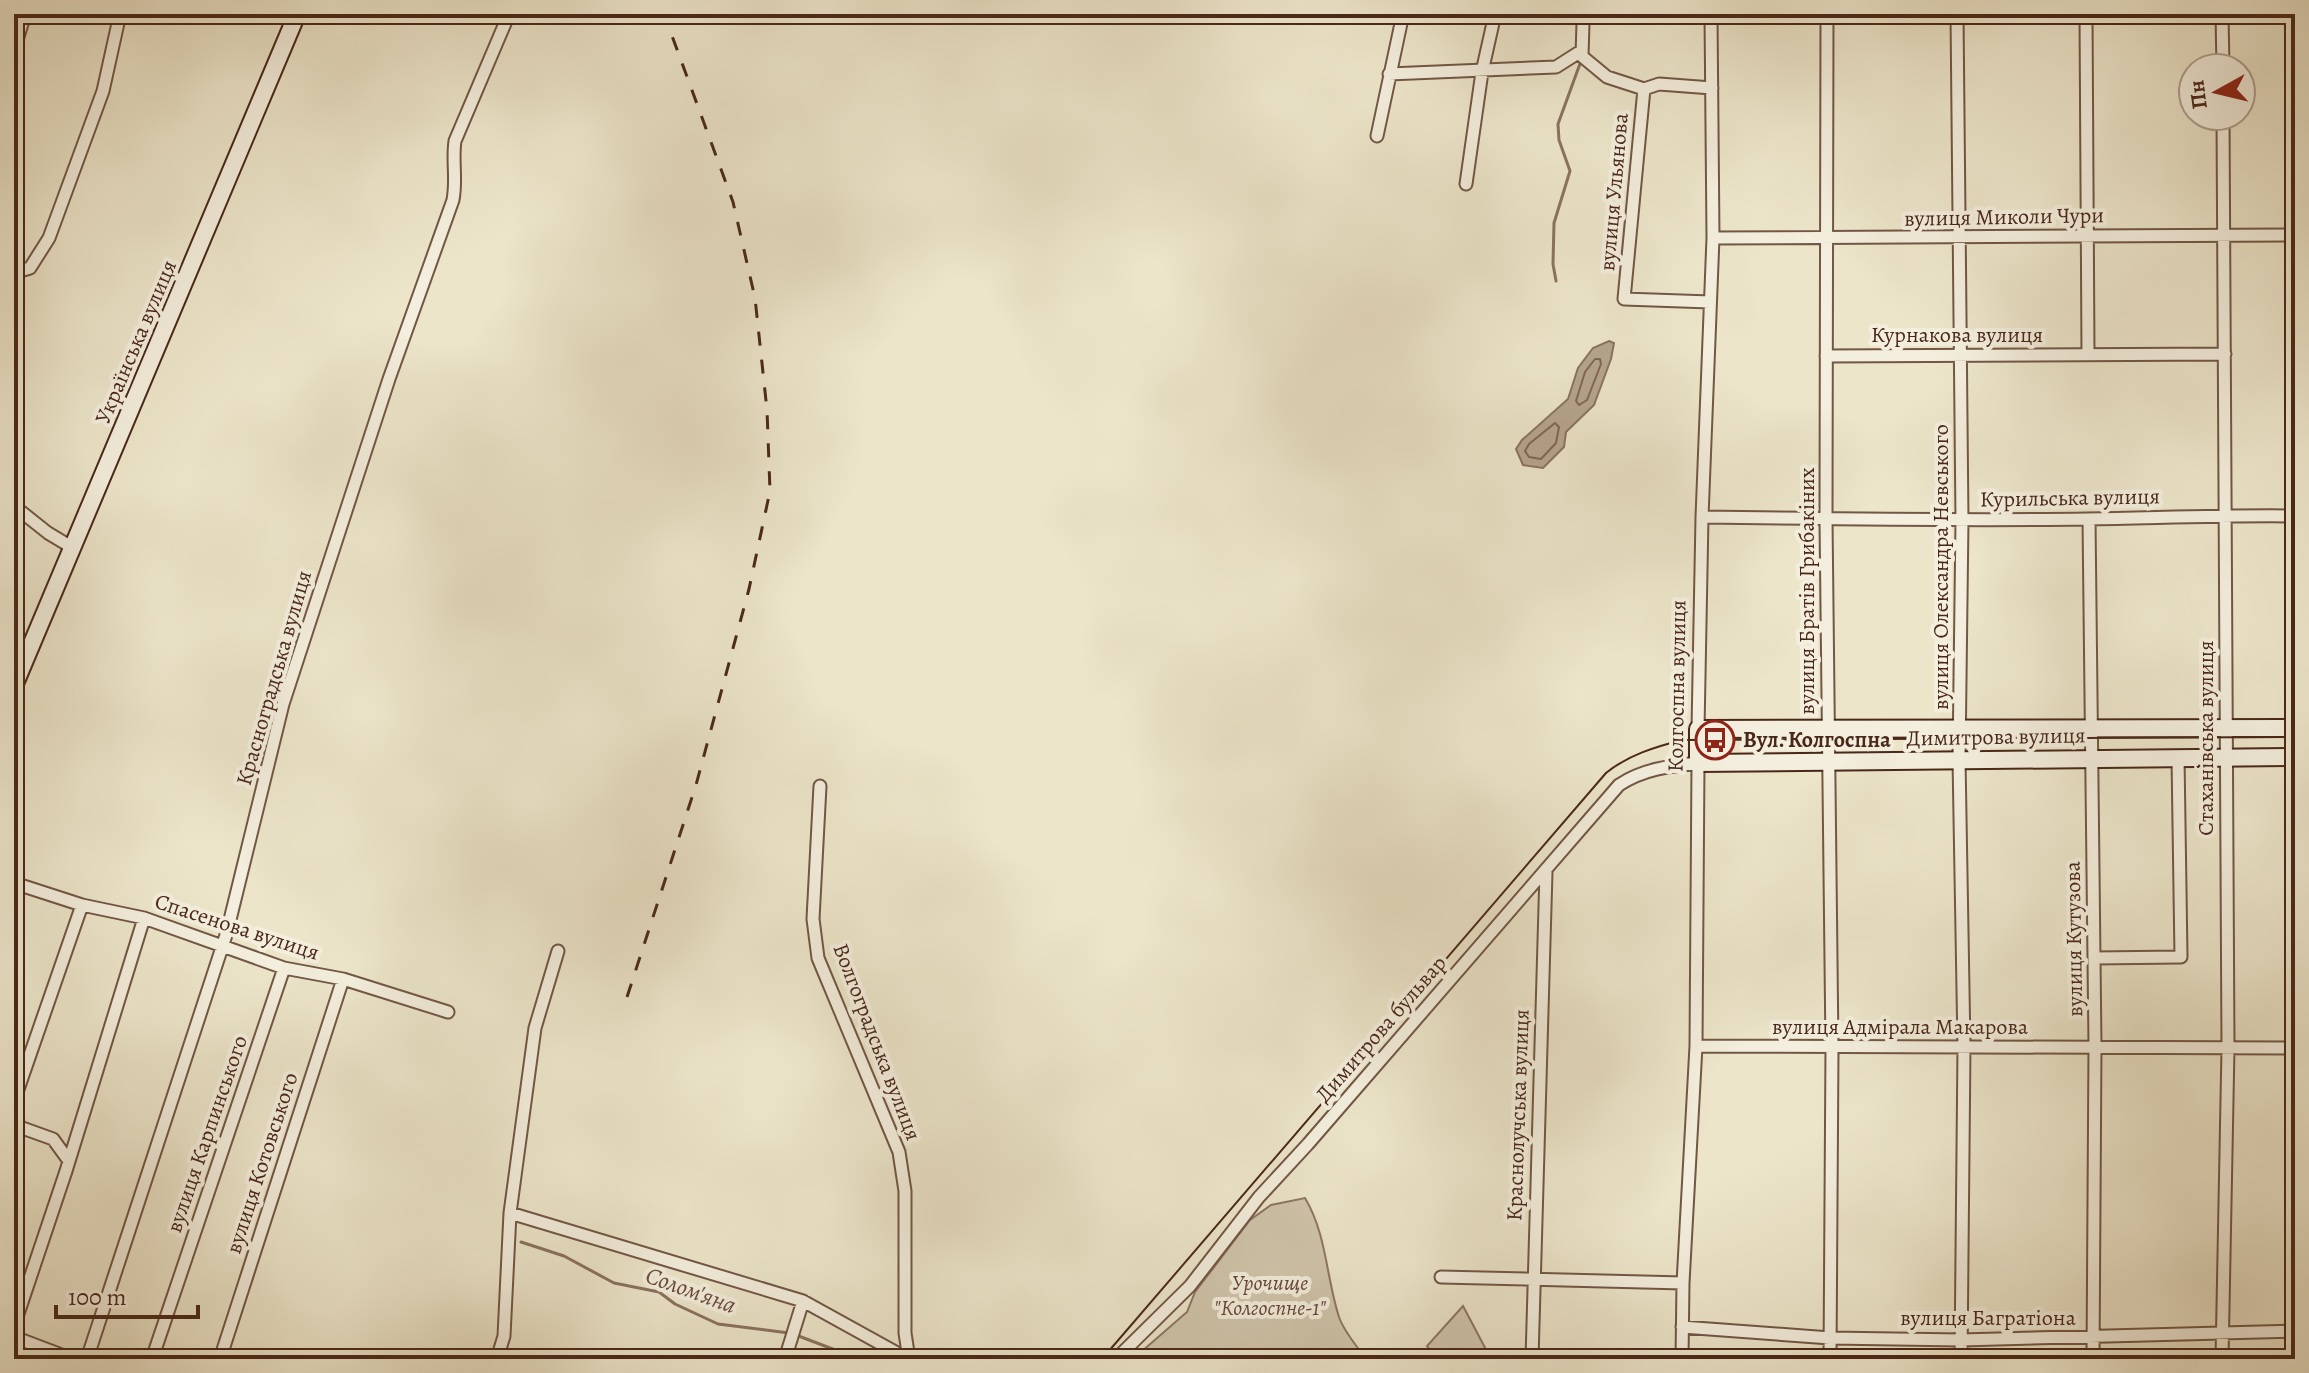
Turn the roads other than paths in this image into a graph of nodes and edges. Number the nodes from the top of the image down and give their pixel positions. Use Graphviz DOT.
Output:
graph roads {
  1 [pos="25,14"];
  2 [pos="120,14"];
  3 [pos="297,14"];
  4 [pos="509,14"];
  5 [pos="1403,14"];
  6 [pos="1495,14"];
  7 [pos="1587,14"];
  8 [pos="1711,14"];
  9 [pos="1827,14"];
  10 [pos="1957,14"];
  11 [pos="2086,14"];
  12 [pos="2222,14"];
  13 [pos="14,50"];
  14 [pos="2223,52"];
  15 [pos="1582,56"];
  16 [pos="1482,72"];
  17 [pos="1389,74"];
  18 [pos="1712,88"];
  19 [pos="1644,89"];
  20 [pos="2223,132"];
  21 [pos="1377,136"];
  22 [pos="1466,184"];
  23 [pos="2224,234"];
  24 [pos="2295,235"];
  25 [pos="2087,236"];
  26 [pos="1958,237"];
  27 [pos="1713,238"];
  28 [pos="1826,239"];
  29 [pos="14,269"];
  30 [pos="1710,302"];
  31 [pos="2088,354"];
  32 [pos="2225,354"];
  33 [pos="1960,355"];
  34 [pos="1826,356"];
  35 [pos="14,506"];
  36 [pos="2225,514"];
  37 [pos="2295,516"];
  38 [pos="1702,517"];
  39 [pos="1826,519"];
  40 [pos="2089,519"];
  41 [pos="1962,520"];
  42 [pos="73,548"];
  43 [pos="14,686"];
  44 [pos="2091,728"];
  45 [pos="2295,728"];
  46 [pos="1698,729"];
  47 [pos="1828,729"];
  48 [pos="2225,729"];
  49 [pos="1961,730"];
  50 [pos="2092,757"];
  51 [pos="2178,757"];
  52 [pos="2225,757"];
  53 [pos="2295,757"];
  54 [pos="1959,759"];
  55 [pos="1828,761"];
  56 [pos="1698,763"];
  57 [pos="820,786"];
  58 [pos="1546,871"];
  59 [pos="14,883"];
  60 [pos="82,905"];
  61 [pos="144,918"];
  62 [pos="222,947"];
  63 [pos="558,951"];
  64 [pos="2094,958"];
  65 [pos="284,968"];
  66 [pos="343,979"];
  67 [pos="448,1012"];
  68 [pos="1696,1046"];
  69 [pos="2095,1046"];
  70 [pos="1964,1047"];
  71 [pos="1832,1048"];
  72 [pos="2228,1048"];
  73 [pos="2295,1048"];
  74 [pos="14,1101"];
  75 [pos="14,1125"];
  76 [pos="69,1161"];
  77 [pos="510,1213"];
  78 [pos="1441,1277"];
  79 [pos="1534,1279"];
  80 [pos="1683,1283"];
  81 [pos="803,1301"];
  82 [pos="14,1326"];
  83 [pos="1682,1327"];
  84 [pos="2295,1331"];
  85 [pos="2221,1332"];
  86 [pos="14,1337"];
  87 [pos="1830,1338"];
  88 [pos="2093,1338"];
  89 [pos="1961,1340"];
  90 [pos="72,1359"];
  91 [pos="87,1359"];
  92 [pos="152,1359"];
  93 [pos="220,1359"];
  94 [pos="497,1359"];
  95 [pos="785,1359"];
  96 [pos="909,1359"];
  97 [pos="1116,1359"];
  98 [pos="1532,1359"];
  99 [pos="1682,1359"];
  100 [pos="1830,1359"];
  101 [pos="1961,1359"];
  102 [pos="2093,1359"];
  103 [pos="2222,1359"];
  1 -- 13 [label="street"];
  2 -- 29 [label="street"];
  3 -- 42 [label="street, Українська вулиця"];
  4 -- 62 [label="street, Красноградська вулиця"];
  5 -- 17 [label="street"];
  6 -- 16 [label="street"];
  7 -- 15 [label="street"];
  8 -- 18 [label="street, Колгоспна вулиця"];
  9 -- 28 [label="street, вулиця Братів Грибакіних"];
  10 -- 26 [label="street, вулиця Олександра Невського"];
  11 -- 25 [label="street"];
  12 -- 14 [label="street"];
  15 -- 16 [label="street"];
  15 -- 19 [label="street"];
  16 -- 17 [label="street"];
  16 -- 22 [label="street"];
  17 -- 21 [label="street"];
  18 -- 19 [label="street"];
  18 -- 27 [label="street, Колгоспна вулиця"];
  19 -- 30 [label="street, вулиця Ульянова"];
  20 -- 23 [label="street, Стаханівська вулиця"];
  23 -- 24 [label="street, вулиця Миколи Чури"];
  23 -- 25 [label="street, вулиця Миколи Чури"];
  23 -- 32 [label="street, Стаханівська вулиця"];
  25 -- 26 [label="street, вулиця Миколи Чури"];
  25 -- 31 [label="street"];
  26 -- 28 [label="street, вулиця Миколи Чури"];
  26 -- 33 [label="street, вулиця Олександра Невського"];
  27 -- 28 [label="street, вулиця Миколи Чури"];
  27 -- 30 [label="street, Колгоспна вулиця"];
  28 -- 34 [label="street, вулиця Братів Грибакіних"];
  30 -- 38 [label="street, Колгоспна вулиця"];
  31 -- 32 [label="street, Курнакова вулиця"];
  31 -- 33 [label="street, Курнакова вулиця"];
  32 -- 36 [label="street, Стаханівська вулиця"];
  33 -- 34 [label="street, Курнакова вулиця"];
  33 -- 41 [label="street, вулиця Олександра Невського"];
  34 -- 39 [label="street, вулиця Братів Грибакіних"];
  35 -- 42 [label="street"];
  36 -- 37 [label="street, Курильська вулиця"];
  36 -- 40 [label="street, Курильська вулиця"];
  36 -- 48 [label="street, Стаханівська вулиця"];
  38 -- 39 [label="street, Курильська вулиця"];
  38 -- 46 [label="street, Колгоспна вулиця"];
  39 -- 41 [label="street, Курильська вулиця"];
  39 -- 47 [label="street, вулиця Братів Грибакіних"];
  40 -- 41 [label="street, Курильська вулиця"];
  40 -- 44 [label="street, вулиця Кутузова"];
  41 -- 49 [label="street, вулиця Олександра Невського"];
  42 -- 43 [label="street, Українська вулиця"];
  44 -- 48 [label="street, Димитрова вулиця"];
  44 -- 49 [label="street, Димитрова вулиця"];
  44 -- 50 [label="street, вулиця Кутузова"];
  45 -- 48 [label="street, Димитрова вулиця"];
  46 -- 47 [label="street, Димитрова вулиця"];
  46 -- 56 [label="street, Колгоспна вулиця"];
  47 -- 49 [label="street, Димитрова вулиця"];
  47 -- 55 [label="street, вулиця Братів Грибакіних"];
  48 -- 52 [label="street, Стаханівська вулиця"];
  49 -- 54 [label="street, вулиця Олександра Невського"];
  50 -- 51 [label="street, Димитрова вулиця"];
  50 -- 54 [label="street, Димитрова вулиця"];
  50 -- 64 [label="street, вулиця Кутузова"];
  51 -- 52 [label="street, Димитрова вулиця"];
  51 -- 64 [label="street"];
  52 -- 53 [label="street, Димитрова вулиця"];
  52 -- 72 [label="street, Стаханівська вулиця"];
  54 -- 55 [label="street, Димитрова вулиця"];
  54 -- 70 [label="street, вулиця Олександра Невського"];
  55 -- 56 [label="street, Димитрова вулиця"];
  55 -- 71 [label="street, вулиця Братів Грибакіних"];
  56 -- 58 [label="street, Димитрова бульвар"];
  56 -- 68 [label="street, Колгоспна вулиця"];
  57 -- 96 [label="street, Волгоградська вулиця"];
  58 -- 79 [label="street, Краснолучська вулиця"];
  58 -- 97 [label="street, Димитрова бульвар"];
  59 -- 60 [label="street, Спасенова вулиця"];
  60 -- 61 [label="street, Спасенова вулиця"];
  60 -- 74 [label="street"];
  61 -- 62 [label="street, Спасенова вулиця"];
  61 -- 76 [label="street"];
  62 -- 65 [label="street, Спасенова вулиця"];
  62 -- 91 [label="street, Красноградська вулиця"];
  63 -- 77 [label="street"];
  64 -- 69 [label="street, вулиця Кутузова"];
  65 -- 66 [label="street, Спасенова вулиця"];
  65 -- 92 [label="street, вулиця Карпинського"];
  66 -- 67 [label="street, Спасенова вулиця"];
  66 -- 93 [label="street, вулиця Котовського"];
  68 -- 71 [label="street, вулиця Адмірала Макарова"];
  68 -- 80 [label="street, Колгоспна вулиця"];
  69 -- 70 [label="street, вулиця Адмірала Макарова"];
  69 -- 72 [label="street, вулиця Адмірала Макарова"];
  69 -- 88 [label="street, вулиця Кутузова"];
  70 -- 71 [label="street, вулиця Адмірала Макарова"];
  70 -- 89 [label="street, вулиця Олександра Невського"];
  71 -- 87 [label="street, вулиця Братів Грибакіних"];
  72 -- 73 [label="street, вулиця Адмірала Макарова"];
  72 -- 85 [label="street, Стаханівська вулиця"];
  75 -- 76 [label="street"];
  76 -- 82 [label="street"];
  77 -- 81 [label="street"];
  77 -- 94 [label="street"];
  78 -- 79 [label="street"];
  79 -- 80 [label="street"];
  79 -- 98 [label="street, Краснолучська вулиця"];
  80 -- 83 [label="street, Колгоспна вулиця"];
  81 -- 95 [label="street"];
  81 -- 96 [label="street"];
  83 -- 87 [label="street, вулиця Багратіона"];
  83 -- 99 [label="street, Колгоспна вулиця"];
  84 -- 85 [label="street, вулиця Багратіона"];
  85 -- 88 [label="street, вулиця Багратіона"];
  85 -- 103 [label="street, Стаханівська вулиця"];
  86 -- 90 [label="street"];
  87 -- 89 [label="street, вулиця Багратіона"];
  87 -- 100 [label="street, вулиця Братів Грибакіних"];
  88 -- 89 [label="street, вулиця Багратіона"];
  88 -- 102 [label="street, вулиця Кутузова"];
  89 -- 101 [label="street, вулиця Олександра Невського"];
}
